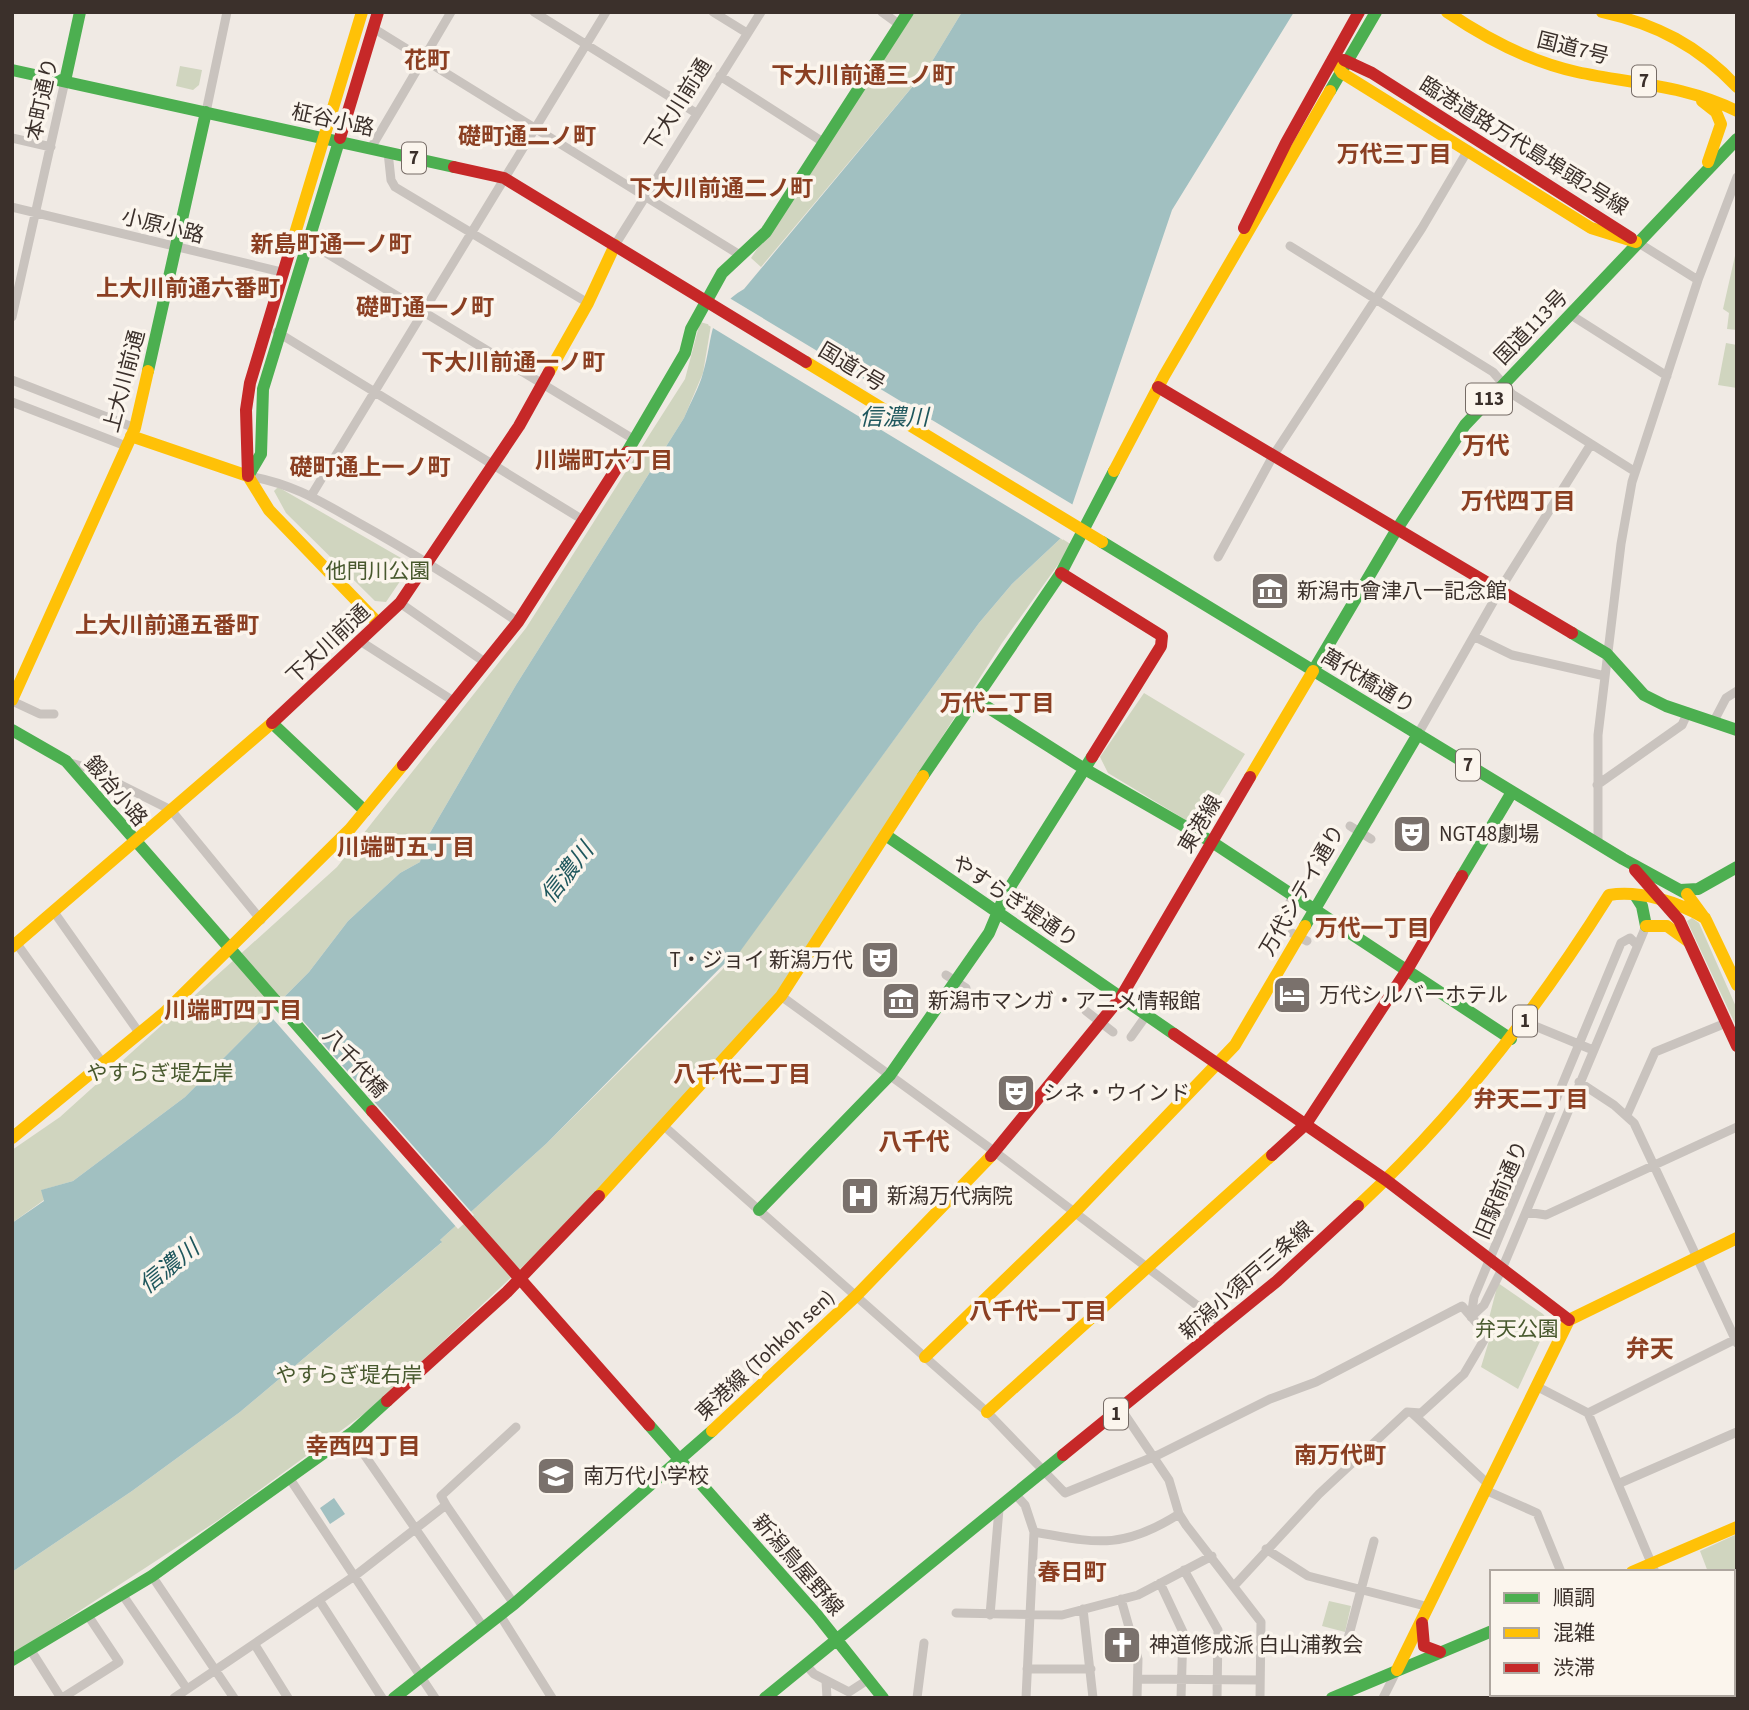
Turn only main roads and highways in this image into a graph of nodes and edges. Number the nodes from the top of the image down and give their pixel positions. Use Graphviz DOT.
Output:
graph roads {
  1 [pos="80,12"];
  2 [pos="362,12"];
  3 [pos="378,12"];
  4 [pos="908,12"];
  5 [pos="1359,12"];
  6 [pos="1376,12"];
  7 [pos="1447,12"];
  8 [pos="1602,12"];
  9 [pos="1697,47"];
  10 [pos="1334,59"];
  11 [pos="1350,60"];
  12 [pos="12,70"];
  13 [pos="1342,73"];
  14 [pos="1737,75"];
  15 [pos="65,81"];
  16 [pos="1675,85"];
  17 [pos="1737,87"];
  18 [pos="1737,111"];
  19 [pos="206,112"];
  20 [pos="323,138"];
  21 [pos="339,141"];
  22 [pos="1736,144"];
  23 [pos="1702,173"];
  24 [pos="1636,242"];
  25 [pos="615,245"];
  26 [pos="1234,253"];
  27 [pos="699,296"];
  28 [pos="1158,387"];
  29 [pos="131,437"];
  30 [pos="248,476"];
  31 [pos="1397,529"];
  32 [pos="1093,536"];
  33 [pos="1061,573"];
  34 [pos="378,624"];
  35 [pos="1313,671"];
  36 [pos="973,698"];
  37 [pos="12,701"];
  38 [pos="272,723"];
  39 [pos="12,730"];
  40 [pos="1737,730"];
  41 [pos="1418,734"];
  42 [pos="1083,768"];
  43 [pos="1512,792"];
  44 [pos="365,811"];
  45 [pos="887,836"];
  46 [pos="1212,842"];
  47 [pos="135,843"];
  48 [pos="1623,859"];
  49 [pos="150,862"];
  50 [pos="1737,867"];
  51 [pos="1643,878"];
  52 [pos="1667,881"];
  53 [pos="1704,886"];
  54 [pos="1682,890"];
  55 [pos="1635,895"];
  56 [pos="1666,903"];
  57 [pos="1312,910"];
  58 [pos="997,912"];
  59 [pos="1706,920"];
  60 [pos="1691,943"];
  61 [pos="14,946"];
  62 [pos="1407,970"];
  63 [pos="1737,985"];
  64 [pos="1121,997"];
  65 [pos="1511,1039"];
  66 [pos="1737,1046"];
  67 [pos="1217,1064"];
  68 [pos="1306,1125"];
  69 [pos="12,1138"];
  70 [pos="1386,1180"];
  71 [pos="760,1210"];
  72 [pos="1737,1238"];
  73 [pos="1569,1320"];
  74 [pos="925,1357"];
  75 [pos="988,1412"];
  76 [pos="681,1460"];
  77 [pos="1737,1527"];
  78 [pos="1653,1568"];
  79 [pos="1422,1623"];
  80 [pos="1490,1632"];
  81 [pos="838,1639"];
  82 [pos="1440,1653"];
  83 [pos="12,1660"];
  84 [pos="1397,1670"];
  85 [pos="780,1693"];
  86 [pos="394,1698"];
  87 [pos="765,1698"];
  88 [pos="883,1698"];
  89 [pos="1332,1698"];
  1 -- 15 [label="main road, 本町通り"];
  2 -- 20 [label="main road"];
  3 -- 21 [label="main road"];
  4 -- 44 [label="main road"];
  5 -- 10 [label="main road"];
  6 -- 11 [label="main road"];
  7 -- 16 [label="main road, 国道7号 / 7"];
  8 -- 9 [label="main road, 国道7号"];
  9 -- 14 [label="main road"];
  9 -- 17 [label="main road, 国道7号"];
  10 -- 11 [label="main road, 臨港道路万代島埠頭2号線"];
  10 -- 13 [label="main road, 臨港道路万代島埠頭2号線"];
  10 -- 26 [label="main road"];
  11 -- 13 [label="main road"];
  11 -- 24 [label="main road, 臨港道路万代島埠頭2号線"];
  12 -- 15 [label="main road, 柾谷小路"];
  13 -- 24 [label="main road, 臨港道路万代島埠頭2号線"];
  13 -- 26 [label="main road"];
  15 -- 19 [label="main road, 柾谷小路 / 7"];
  16 -- 18 [label="main road, 国道7号 / 7"];
  16 -- 23 [label="main road"];
  19 -- 20 [label="main road, 柾谷小路 / 7"];
  19 -- 29 [label="main road, 上大川前通"];
  20 -- 21 [label="main road, 柾谷小路 / 7"];
  20 -- 30 [label="main road"];
  21 -- 25 [label="main road, 柾谷小路 / 7"];
  21 -- 30 [label="main road"];
  22 -- 23 [label="main road, 国道113号 / 113"];
  23 -- 24 [label="main road, 国道113号 / 113"];
  24 -- 31 [label="main road, 国道113号 / 113"];
  25 -- 27 [label="main road, 柾谷小路 / 7"];
  25 -- 34 [label="main road, 下大川前通"];
  26 -- 28 [label="main road"];
  27 -- 32 [label="main road, 国道7号 / 7"];
  28 -- 31 [label="main road"];
  28 -- 33 [label="main road"];
  29 -- 30 [label="main road"];
  29 -- 37 [label="main road, 上大川前通"];
  30 -- 34 [label="main road"];
  31 -- 35 [label="main road, 国道113号 / 113"];
  31 -- 40 [label="main road"];
  32 -- 35 [label="main road, 萬代橋通り / 7"];
  33 -- 36 [label="main road"];
  33 -- 42 [label="main road"];
  34 -- 38 [label="main road, 下大川前通"];
  35 -- 41 [label="main road, 萬代橋通り / 7"];
  35 -- 46 [label="main road, 東港線"];
  36 -- 42 [label="main road"];
  36 -- 45 [label="main road"];
  38 -- 44 [label="main road"];
  38 -- 47 [label="main road, 下大川前通"];
  39 -- 47 [label="main road, 鍛冶小路"];
  41 -- 43 [label="main road, 萬代橋通り / 7"];
  41 -- 57 [label="main road, 万代シテイ通り"];
  42 -- 46 [label="main road"];
  42 -- 58 [label="main road"];
  43 -- 48 [label="main road, 萬代橋通り / 7"];
  43 -- 62 [label="main road"];
  44 -- 69 [label="main road"];
  45 -- 58 [label="main road, やすらぎ堤通り"];
  45 -- 83 [label="main road"];
  46 -- 57 [label="main road"];
  46 -- 64 [label="main road, 東港線"];
  47 -- 49 [label="main road, 鍛冶小路"];
  47 -- 61 [label="main road, 下大川前通"];
  48 -- 51 [label="main road, 萬代橋通り / 7"];
  48 -- 52 [label="main road, 萬代橋通り / 7"];
  49 -- 76 [label="main road, 八千代橋"];
  50 -- 53 [label="main road"];
  51 -- 54 [label="main road"];
  51 -- 56 [label="main road, 萬代橋通り / 7"];
  52 -- 53 [label="main road"];
  52 -- 54 [label="main road, 萬代橋通り / 7"];
  53 -- 54 [label="main road"];
  53 -- 59 [label="main road"];
  54 -- 59 [label="main road, 7"];
  55 -- 56 [label="main road, 新潟小須戸三条線 / 1"];
  55 -- 60 [label="main road"];
  55 -- 65 [label="main road, 新潟小須戸三条線 / 1"];
  56 -- 59 [label="main road, 新潟小須戸三条線 / 1"];
  56 -- 60 [label="main road, 7"];
  57 -- 62 [label="main road"];
  57 -- 67 [label="main road, 万代シテイ通り"];
  58 -- 64 [label="main road, やすらぎ堤通り"];
  58 -- 71 [label="main road"];
  59 -- 63 [label="main road, 7"];
  60 -- 66 [label="main road, 7"];
  62 -- 65 [label="main road"];
  62 -- 68 [label="main road"];
  64 -- 67 [label="main road, やすらぎ堤通り"];
  64 -- 76 [label="main road, 東港線 (Tohkoh sen)"];
  65 -- 70 [label="main road, 新潟小須戸三条線 / 1"];
  67 -- 68 [label="main road, やすらぎ堤通り"];
  67 -- 74 [label="main road, 万代シテイ通り"];
  68 -- 70 [label="main road, やすらぎ堤通り"];
  68 -- 75 [label="main road"];
  70 -- 73 [label="main road, やすらぎ堤通り"];
  70 -- 81 [label="main road, 新潟小須戸三条線 / 1"];
  72 -- 73 [label="main road"];
  73 -- 79 [label="main road"];
  76 -- 81 [label="main road, 新潟鳥屋野線"];
  76 -- 86 [label="main road, 東港線 (Tohkoh sen)"];
  77 -- 78 [label="main road"];
  79 -- 82 [label="main road"];
  79 -- 84 [label="main road"];
  80 -- 82 [label="main road"];
  81 -- 85 [label="main road, 新潟小須戸三条線 / 1"];
  81 -- 88 [label="main road, 新潟鳥屋野線"];
  82 -- 84 [label="main road"];
  84 -- 89 [label="main road"];
  85 -- 87 [label="main road, 新潟小須戸三条線 / 1"];
}
